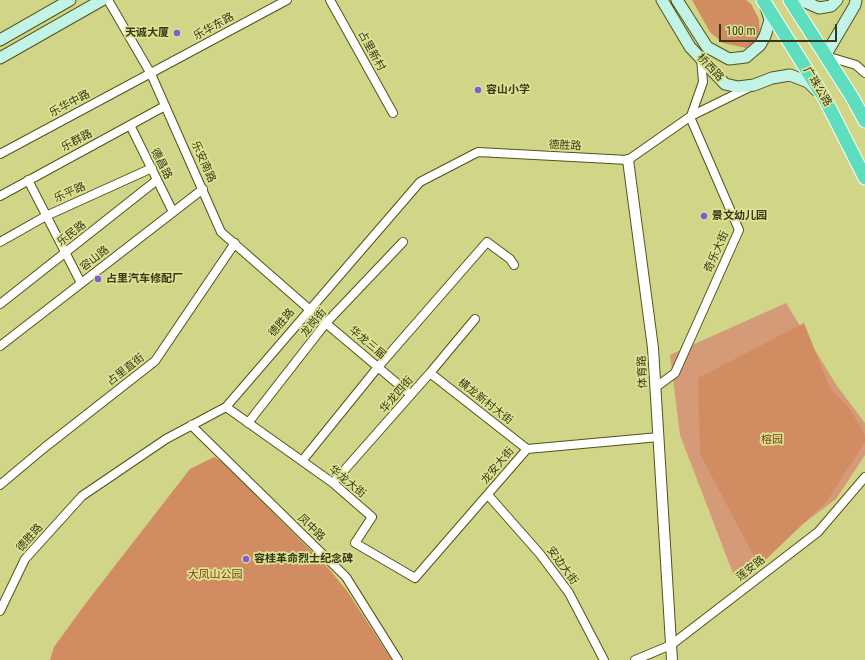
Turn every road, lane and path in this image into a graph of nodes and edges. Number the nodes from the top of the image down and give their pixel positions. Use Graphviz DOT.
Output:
graph roads {
  1 [pos="70,0"];
  2 [pos="102,0"];
  3 [pos="108,0"];
  4 [pos="287,0"];
  5 [pos="330,0"];
  6 [pos="662,0"];
  7 [pos="677,0"];
  8 [pos="790,0"];
  9 [pos="801,0"];
  10 [pos="836,0"];
  11 [pos="856,0"];
  12 [pos="764,1"];
  13 [pos="0,40"];
  14 [pos="825,56"];
  15 [pos="0,58"];
  16 [pos="700,58"];
  17 [pos="865,73"];
  18 [pos="151,74"];
  19 [pos="754,85"];
  20 [pos="825,99"];
  21 [pos="165,106"];
  22 [pos="393,113"];
  23 [pos="691,116"];
  24 [pos="865,121"];
  25 [pos="130,125"];
  26 [pos="0,154"];
  27 [pos="628,160"];
  28 [pos="152,168"];
  29 [pos="865,178"];
  30 [pos="28,180"];
  31 [pos="158,180"];
  32 [pos="203,189"];
  33 [pos="0,196"];
  34 [pos="173,212"];
  35 [pos="46,216"];
  36 [pos="0,242"];
  37 [pos="403,242"];
  38 [pos="235,243"];
  39 [pos="514,265"];
  40 [pos="81,283"];
  41 [pos="0,304"];
  42 [pos="309,309"];
  43 [pos="475,319"];
  44 [pos="326,324"];
  45 [pos="0,346"];
  46 [pos="378,367"];
  47 [pos="430,374"];
  48 [pos="656,387"];
  49 [pos="411,395"];
  50 [pos="226,407"];
  51 [pos="248,423"];
  52 [pos="191,425"];
  53 [pos="659,437"];
  54 [pos="527,449"];
  55 [pos="302,461"];
  56 [pos="865,477"];
  57 [pos="333,483"];
  58 [pos="0,485"];
  59 [pos="488,495"];
  60 [pos="414,578"];
  61 [pos="0,611"];
  62 [pos="671,645"];
  63 [pos="398,660"];
  64 [pos="604,660"];
  65 [pos="635,660"];
  66 [pos="672,660"];
  1 -- 13 [label="main road"];
  2 -- 15 [label="main road"];
  3 -- 18 [label="street, 乐安南路"];
  4 -- 18 [label="street, 乐华东路"];
  5 -- 22 [label="street, 占里新村"];
  6 -- 16 [label="main road, 桥西路"];
  7 -- 12 [label="main road, 桥西路"];
  8 -- 14 [label="highway, 广珠公路"];
  9 -- 10 [label="main road"];
  11 -- 14 [label="main road"];
  12 -- 20 [label="highway, 广珠公路"];
  14 -- 17 [label="street"];
  14 -- 24 [label="highway, 广珠公路"];
  16 -- 19 [label="main road, 桥西路"];
  16 -- 23 [label="street"];
  18 -- 21 [label="street, 乐安南路"];
  18 -- 26 [label="street, 乐华中路"];
  19 -- 20 [label="main road, 桥西路"];
  19 -- 23 [label="street"];
  20 -- 29 [label="highway, 广珠公路"];
  21 -- 25 [label="street, 乐群路"];
  21 -- 32 [label="street, 乐安南路"];
  23 -- 27 [label="street"];
  23 -- 48 [label="street, 奇乐大街"];
  25 -- 28 [label="street, 德昌路"];
  25 -- 30 [label="street, 乐群路"];
  27 -- 42 [label="street, 德胜路"];
  27 -- 48 [label="street, 体育路"];
  28 -- 31 [label="street, 德昌路"];
  28 -- 35 [label="street, 乐平路"];
  30 -- 33 [label="street, 乐群路"];
  30 -- 35 [label="street"];
  31 -- 34 [label="street, 德昌路"];
  31 -- 41 [label="street, 乐民路"];
  32 -- 34 [label="street, 容山路"];
  32 -- 38 [label="street, 乐安南路"];
  34 -- 40 [label="street, 容山路"];
  35 -- 36 [label="street, 乐平路"];
  35 -- 40 [label="street"];
  37 -- 44 [label="street, 龙岗街"];
  38 -- 42 [label="street, 乐安南路"];
  38 -- 58 [label="street, 占里直街"];
  39 -- 46 [label="street"];
  40 -- 45 [label="street, 容山路"];
  42 -- 44 [label="street, 华龙三届"];
  42 -- 50 [label="street, 德胜路"];
  43 -- 47 [label="street, 华龙四街"];
  44 -- 46 [label="street, 华龙三届"];
  44 -- 51 [label="street, 龙岗街"];
  46 -- 49 [label="street, 华龙三届"];
  46 -- 55 [label="street"];
  47 -- 49 [label="street, 华龙四街"];
  47 -- 54 [label="street, 横龙新村大街"];
  48 -- 53 [label="street, 体育路"];
  49 -- 57 [label="street, 华龙四街"];
  50 -- 51 [label="street, 华龙大街"];
  50 -- 52 [label="street, 德胜路"];
  51 -- 55 [label="street, 华龙大街"];
  52 -- 61 [label="street, 德胜路"];
  52 -- 63 [label="street, 凤中路"];
  53 -- 54 [label="street, 龙安大街"];
  53 -- 62 [label="street, 体育路"];
  54 -- 59 [label="street, 龙安大街"];
  55 -- 57 [label="street, 华龙大街"];
  56 -- 62 [label="street, 莲安路"];
  57 -- 60 [label="street, 华龙大街"];
  59 -- 60 [label="street, 龙安大街"];
  59 -- 64 [label="street, 安边大街"];
  62 -- 65 [label="street, 莲安路"];
  62 -- 66 [label="street, 体育路"];
}
